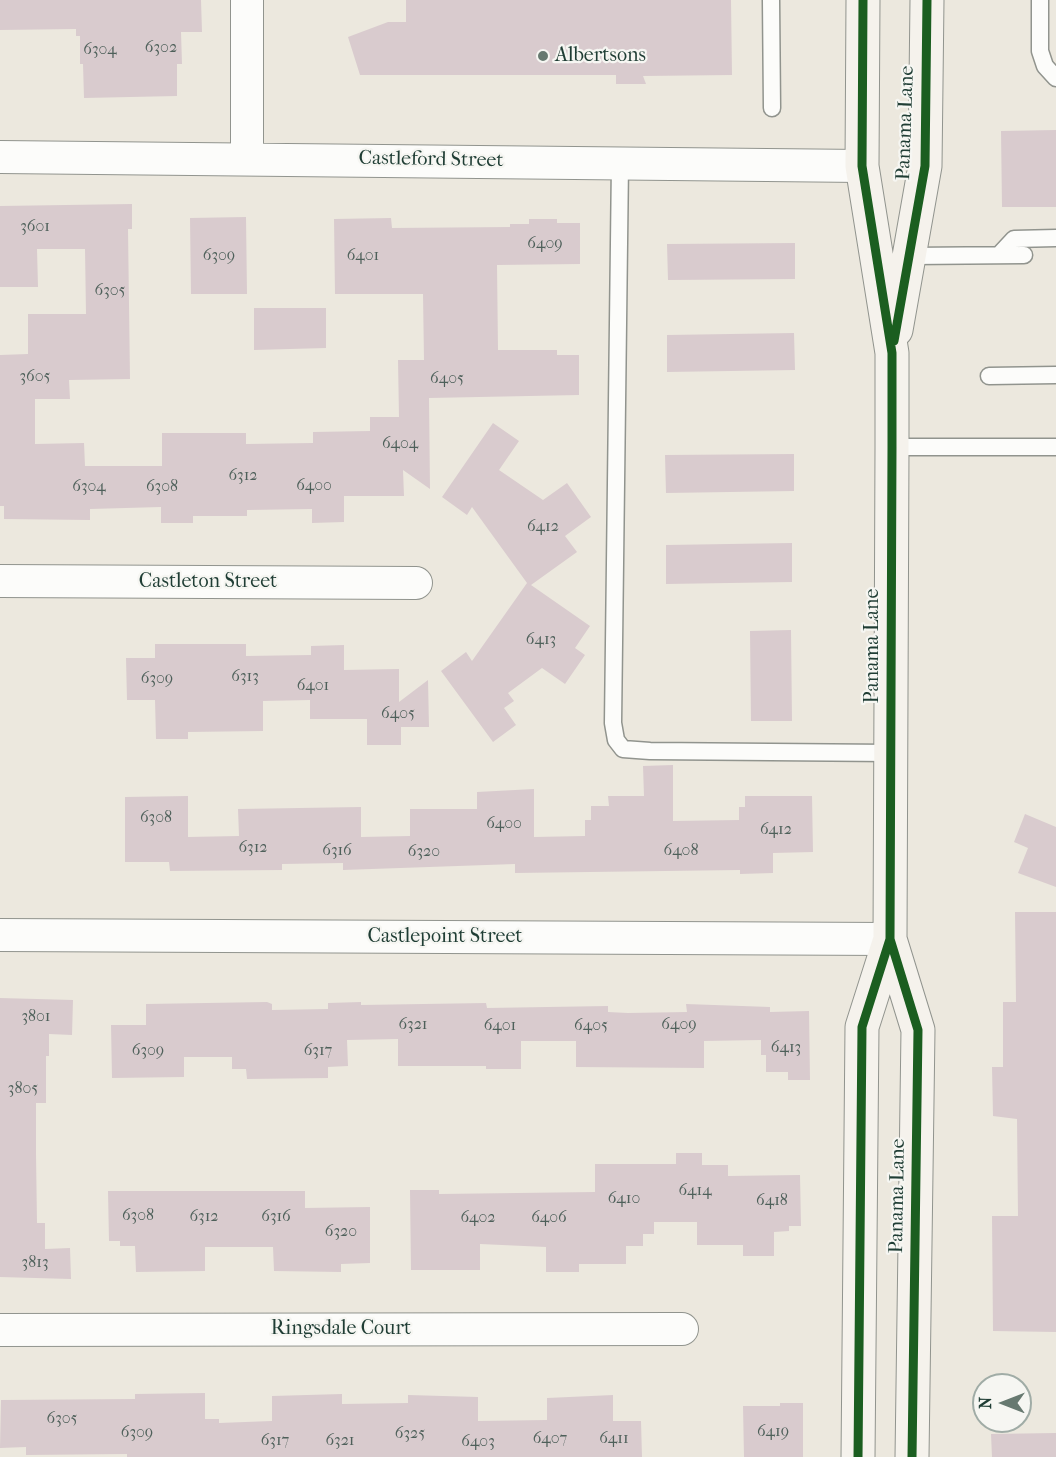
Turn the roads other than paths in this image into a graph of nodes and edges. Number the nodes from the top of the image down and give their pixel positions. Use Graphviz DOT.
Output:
graph roads {
  1 [pos="248,0"];
  2 [pos="771,0"];
  3 [pos="863,0"];
  4 [pos="927,0"];
  5 [pos="1040,0"];
  6 [pos="1056,78"];
  7 [pos="772,108"];
  8 [pos="0,157"];
  9 [pos="247,158"];
  10 [pos="620,163"];
  11 [pos="862,166"];
  12 [pos="1056,238"];
  13 [pos="1000,254"];
  14 [pos="1024,255"];
  15 [pos="910,256"];
  16 [pos="899,313"];
  17 [pos="892,352"];
  18 [pos="1056,375"];
  19 [pos="989,376"];
  20 [pos="892,447"];
  21 [pos="1056,447"];
  22 [pos="0,581"];
  23 [pos="416,583"];
  24 [pos="891,753"];
  25 [pos="0,935"];
  26 [pos="890,939"];
  27 [pos="858,1313"];
  28 [pos="682,1329"];
  29 [pos="0,1330"];
  30 [pos="858,1457"];
  31 [pos="879,1457"];
  32 [pos="912,1457"];
  1 -- 9 [label="street"];
  2 -- 7 [label="lane"];
  3 -- 11 [label="main road, Panama Lane"];
  4 -- 15 [label="main road, Panama Lane"];
  5 -- 6 [label="lane"];
  8 -- 9 [label="street, Castleford Street"];
  9 -- 10 [label="street, Castleford Street"];
  10 -- 11 [label="street, Castleford Street"];
  10 -- 24 [label="lane"];
  11 -- 16 [label="main road"];
  11 -- 17 [label="main road, Panama Lane"];
  12 -- 13 [label="lane"];
  13 -- 14 [label="lane"];
  13 -- 15 [label="lane"];
  15 -- 16 [label="main road, Panama Lane"];
  16 -- 17 [label="main road, Panama Lane"];
  17 -- 20 [label="main road, Panama Lane"];
  18 -- 19 [label="lane"];
  20 -- 21 [label="lane"];
  20 -- 24 [label="main road, Panama Lane"];
  22 -- 23 [label="street, Castleton Street"];
  24 -- 26 [label="main road, Panama Lane"];
  25 -- 26 [label="street, Castlepoint Street"];
  26 -- 27 [label="main road, Panama Lane"];
  26 -- 32 [label="main road, Panama Lane"];
  27 -- 30 [label="main road, Panama Lane"];
  27 -- 31 [label="main road"];
  28 -- 29 [label="street, Ringsdale Court"];
}
